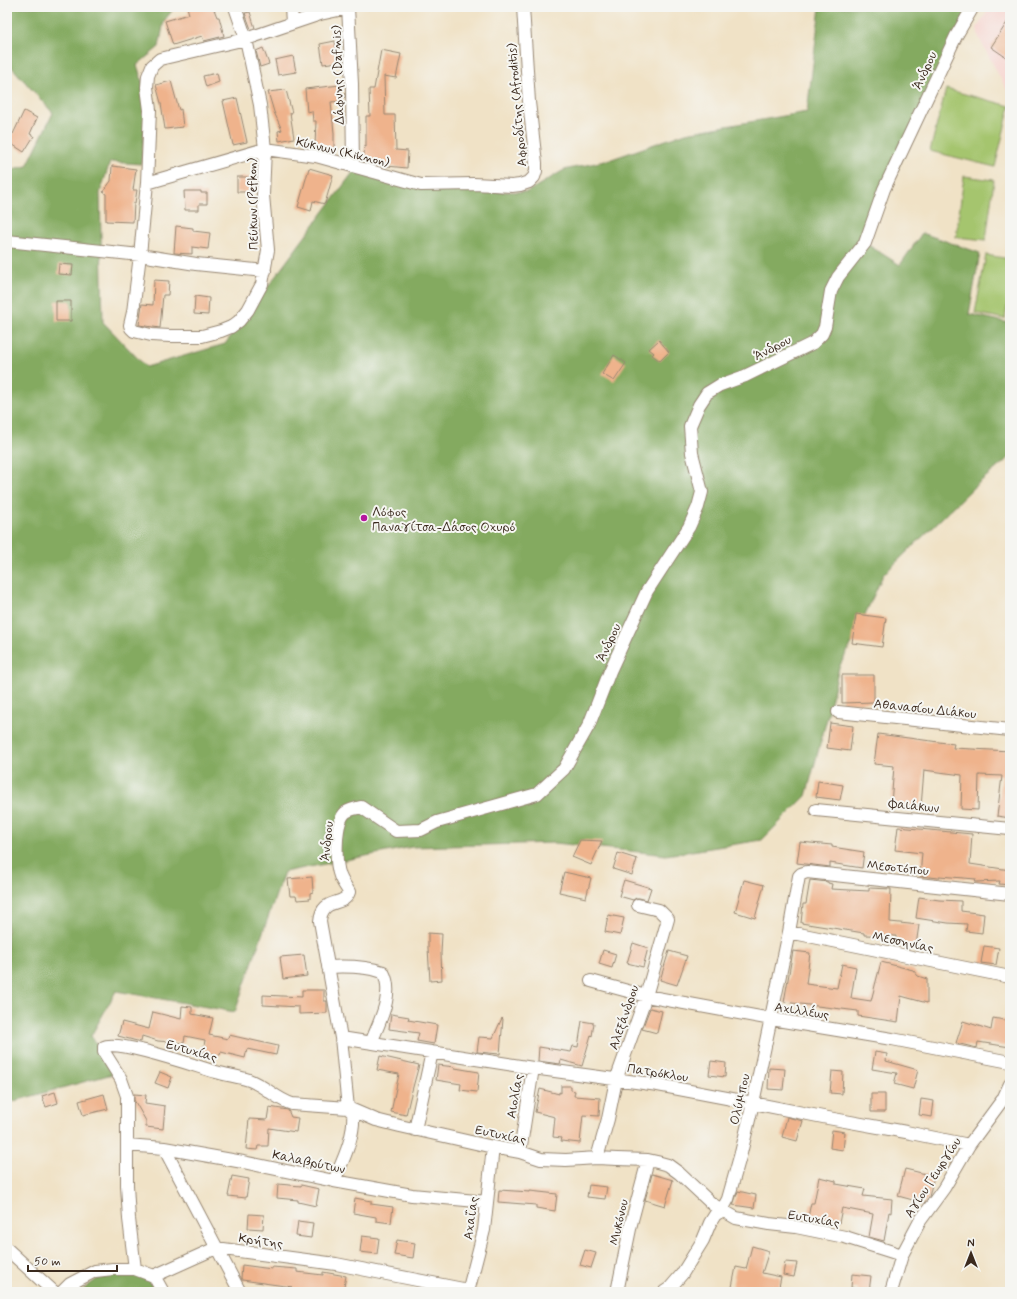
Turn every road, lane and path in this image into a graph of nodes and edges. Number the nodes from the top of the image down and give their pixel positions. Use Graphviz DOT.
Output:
graph roads {
  1 [pos="235,7"];
  2 [pos="291,7"];
  3 [pos="523,7"];
  4 [pos="973,7"];
  5 [pos="348,8"];
  6 [pos="292,23"];
  7 [pos="246,39"];
  8 [pos="265,149"];
  9 [pos="353,166"];
  10 [pos="147,183"];
  11 [pos="512,186"];
  12 [pos="7,241"];
  13 [pos="140,255"];
  14 [pos="265,271"];
  15 [pos="838,712"];
  16 [pos="1010,730"];
  17 [pos="816,810"];
  18 [pos="1010,828"];
  19 [pos="795,890"];
  20 [pos="1010,894"];
  21 [pos="638,905"];
  22 [pos="789,932"];
  23 [pos="328,967"];
  24 [pos="1010,977"];
  25 [pos="591,981"];
  26 [pos="646,996"];
  27 [pos="771,1019"];
  28 [pos="341,1038"];
  29 [pos="371,1043"];
  30 [pos="432,1052"];
  31 [pos="1010,1062"];
  32 [pos="533,1068"];
  33 [pos="616,1080"];
  34 [pos="1010,1084"];
  35 [pos="753,1103"];
  36 [pos="348,1108"];
  37 [pos="415,1130"];
  38 [pos="127,1145"];
  39 [pos="969,1146"];
  40 [pos="493,1147"];
  41 [pos="164,1148"];
  42 [pos="520,1152"];
  43 [pos="597,1158"];
  44 [pos="648,1160"];
  45 [pos="334,1181"];
  46 [pos="487,1202"];
  47 [pos="722,1210"];
  48 [pos="216,1248"];
  49 [pos="7,1250"];
  50 [pos="902,1255"];
  51 [pos="135,1269"];
  52 [pos="154,1276"];
  53 [pos="468,1291"];
  54 [pos="54,1292"];
  55 [pos="62,1292"];
  56 [pos="163,1292"];
  57 [pos="240,1292"];
  58 [pos="617,1292"];
  59 [pos="664,1292"];
  60 [pos="891,1292"];
  1 -- 7 [label="street, Πεύκων (Pefkon)"];
  2 -- 6 [label="street"];
  3 -- 11 [label="street, Αφροδίτης (Afroditis)"];
  4 -- 23 [label="street, Άνδρου"];
  5 -- 6 [label="street"];
  5 -- 9 [label="street, Δάφνης (Dafnis)"];
  6 -- 7 [label="street"];
  7 -- 8 [label="street, Πεύκων (Pefkon)"];
  7 -- 10 [label="street"];
  8 -- 9 [label="street, Κύκνων (Kiknon)"];
  8 -- 10 [label="street, Κύκνων (Kiknon)"];
  8 -- 14 [label="street, Πεύκων (Pefkon)"];
  9 -- 11 [label="street, Κύκνων (Kiknon)"];
  10 -- 13 [label="street"];
  12 -- 13 [label="street"];
  13 -- 14 [label="street"];
  13 -- 14 [label="street, Πεύκων (Pefkon)"];
  15 -- 16 [label="street, Αθανασίου Διάκου"];
  17 -- 18 [label="street, Φαιάκων"];
  19 -- 20 [label="street, Μεσοτόπου"];
  19 -- 22 [label="street, Ολύμπου"];
  21 -- 26 [label="street, Αλεξάνδρου"];
  22 -- 24 [label="street, Μεσσηνίας"];
  22 -- 27 [label="street, Ολύμπου"];
  23 -- 28 [label="street, Άνδρου"];
  23 -- 29 [label="street"];
  25 -- 26 [label="street, Αχιλλέως"];
  26 -- 27 [label="street, Αχιλλέως"];
  26 -- 33 [label="street, Αλεξάνδρου"];
  27 -- 31 [label="street, Αχιλλέως"];
  27 -- 35 [label="street, Ολύμπου"];
  28 -- 29 [label="street, Πατρόκλου"];
  28 -- 36 [label="street, Άνδρου"];
  29 -- 30 [label="street, Πατρόκλου"];
  30 -- 32 [label="street, Πατρόκλου"];
  30 -- 37 [label="street"];
  32 -- 33 [label="street, Πατρόκλου"];
  32 -- 42 [label="street, Αιολίας"];
  33 -- 35 [label="street, Πατρόκλου"];
  33 -- 43 [label="street, Αλεξάνδρου"];
  34 -- 39 [label="street, Αγίου Γεωργίου"];
  35 -- 39 [label="street, Πατρόκλου"];
  35 -- 47 [label="street, Ολύμπου"];
  36 -- 37 [label="street, Ευτυχίας"];
  36 -- 38 [label="street, Ευτυχίας"];
  36 -- 45 [label="street, Άνδρου"];
  37 -- 40 [label="street, Ευτυχίας"];
  38 -- 41 [label="street, Καλαβρύτων"];
  38 -- 51 [label="street"];
  39 -- 50 [label="street, Αγίου Γεωργίου"];
  40 -- 42 [label="street, Ευτυχίας"];
  40 -- 46 [label="street, Αχαΐας"];
  41 -- 45 [label="street, Καλαβρύτων"];
  41 -- 48 [label="street"];
  42 -- 43 [label="street, Ευτυχίας"];
  43 -- 44 [label="street, Ευτυχίας"];
  44 -- 47 [label="street, Ευτυχίας"];
  44 -- 58 [label="street, Μυκόνου"];
  45 -- 46 [label="street, Καλαβρύτων"];
  46 -- 53 [label="street, Αχαΐας"];
  47 -- 50 [label="street, Ευτυχίας"];
  47 -- 59 [label="street, Ολύμπου"];
  48 -- 52 [label="street"];
  48 -- 53 [label="street, Κρήτης"];
  48 -- 57 [label="street"];
  49 -- 54 [label="street"];
  50 -- 60 [label="street, Αγίου Γεωργίου"];
  51 -- 52 [label="street"];
  51 -- 55 [label="street"];
  52 -- 56 [label="street"];
}
